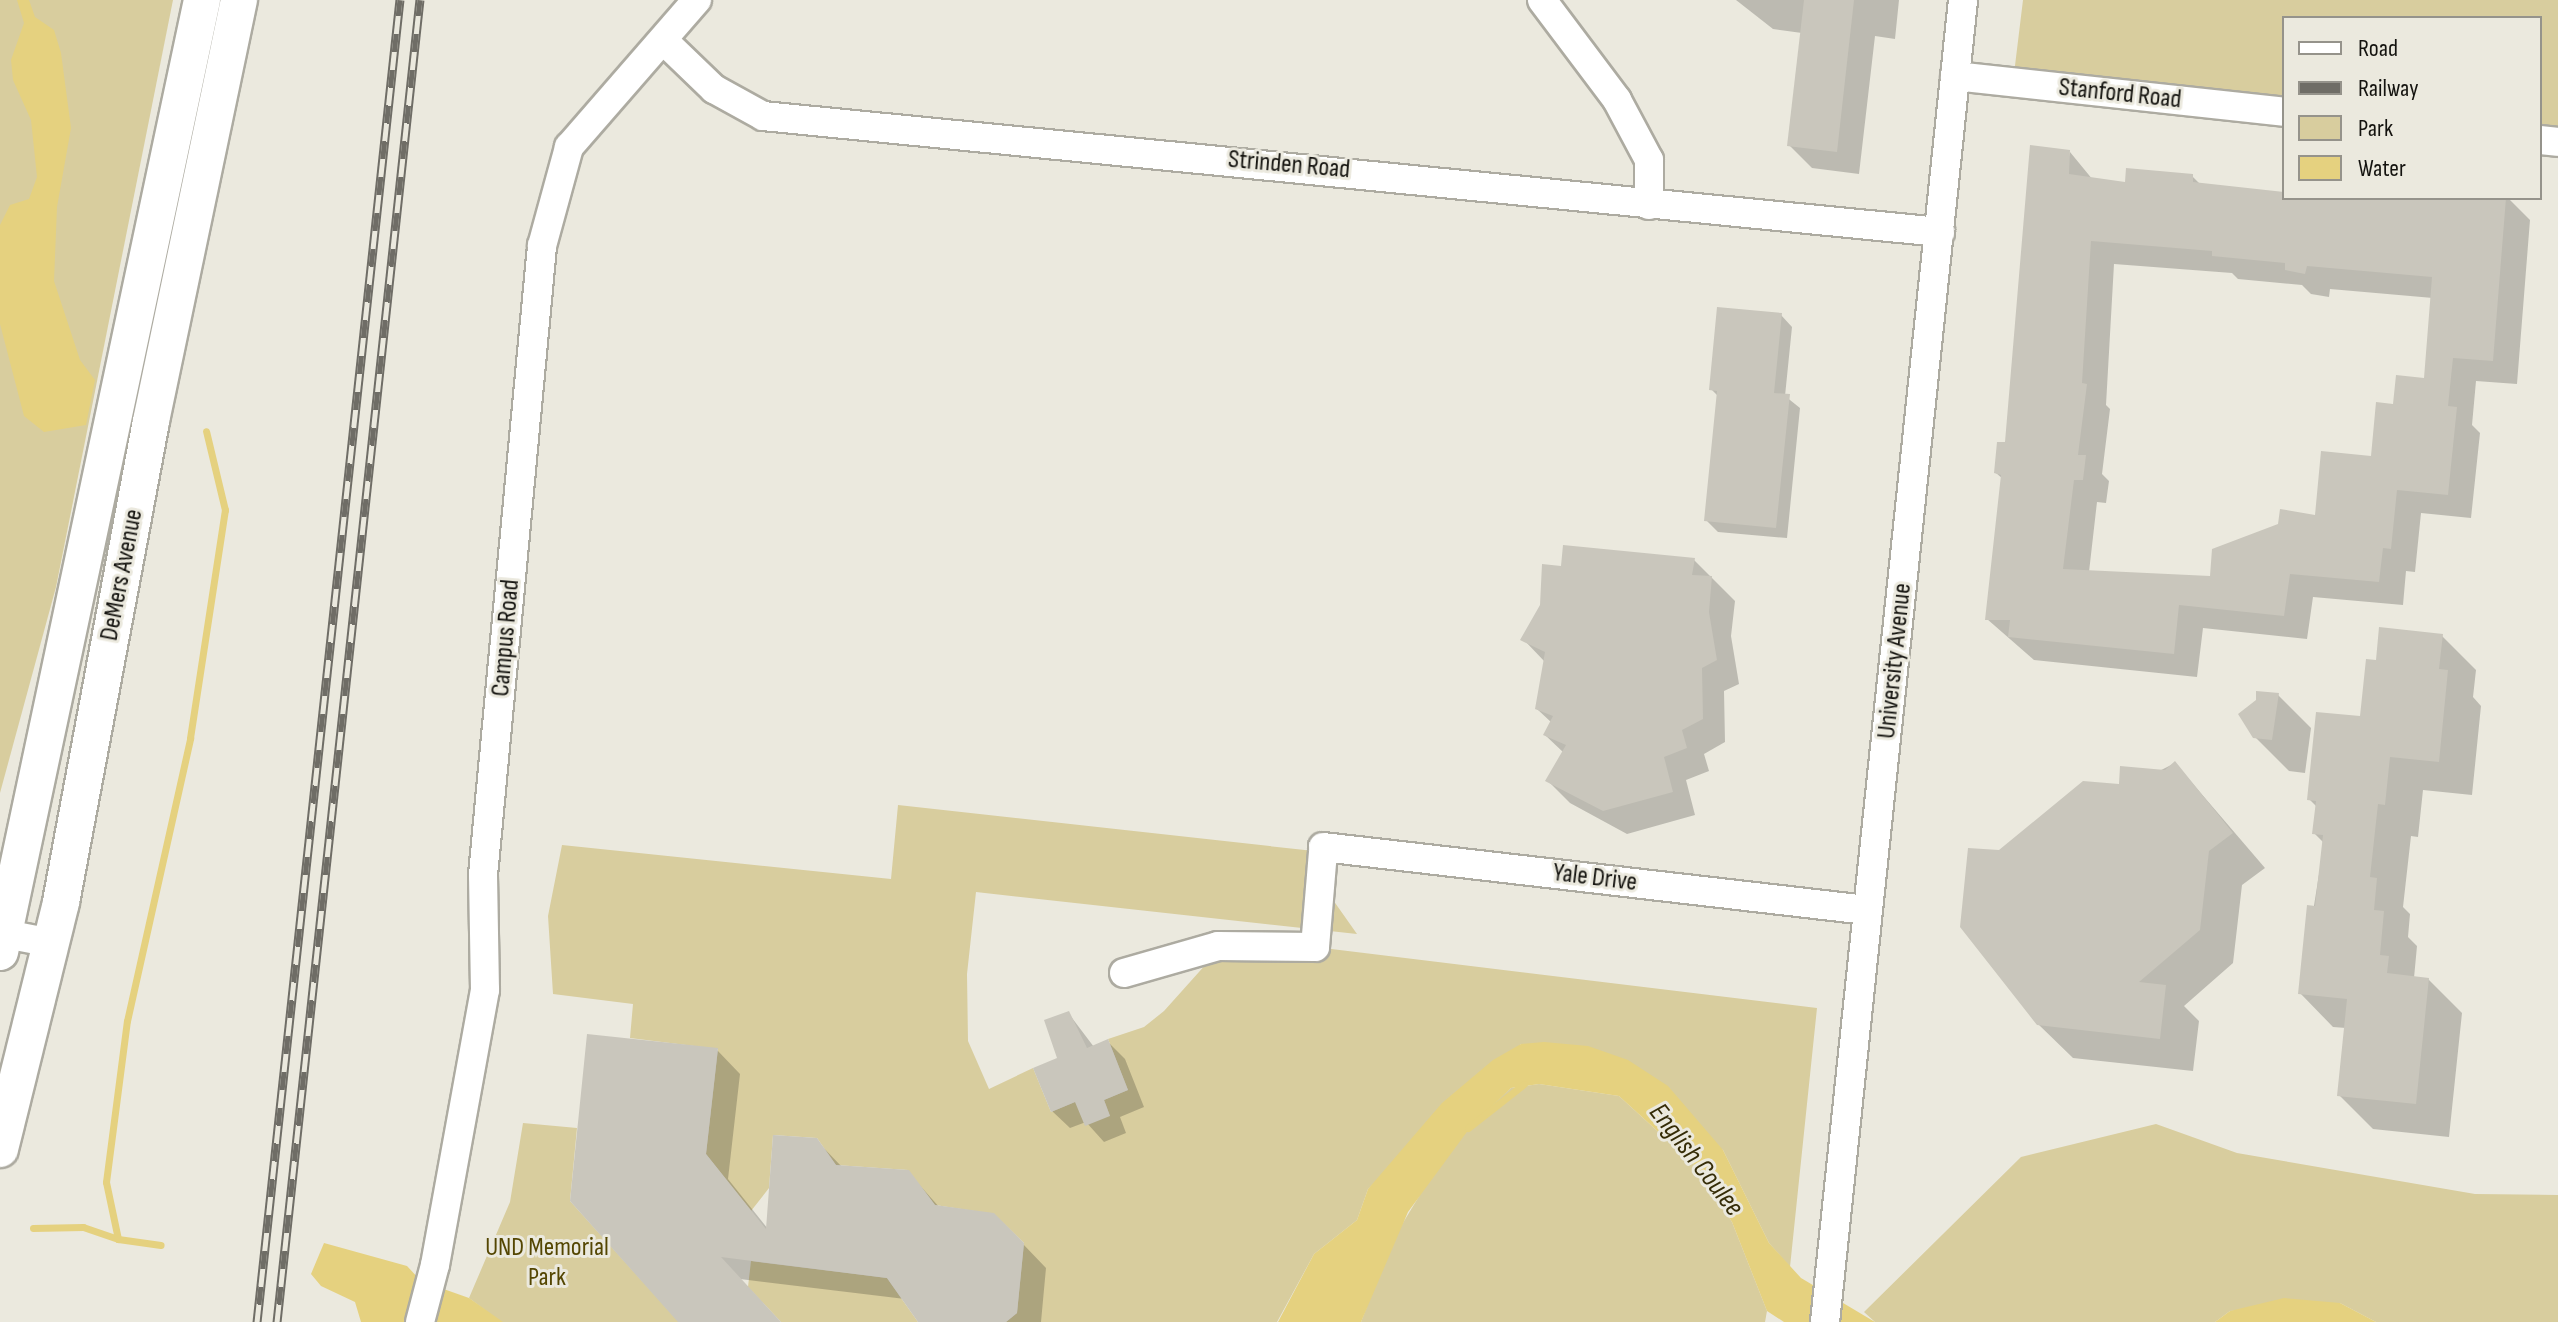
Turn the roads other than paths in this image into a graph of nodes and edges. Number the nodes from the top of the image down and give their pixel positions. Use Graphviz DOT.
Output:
graph roads {
  1 [pos="202,0"];
  2 [pos="239,0"];
  3 [pos="697,0"];
  4 [pos="1542,0"];
  5 [pos="1963,0"];
  6 [pos="663,40"];
  7 [pos="1955,76"];
  8 [pos="2282,112"];
  9 [pos="1649,205"];
  10 [pos="1940,232"];
  11 [pos="1867,910"];
  12 [pos="1,940"];
  13 [pos="52,943"];
  14 [pos="1124,973"];
  15 [pos="0,1149"];
  16 [pos="420,1322"];
  17 [pos="1825,1322"];
  1 -- 12 [label="main road, DeMers Avenue"];
  2 -- 13 [label="main road, DeMers Avenue"];
  3 -- 6 [label="street, Campus Road"];
  4 -- 9 [label="street"];
  5 -- 7 [label="street, University Avenue"];
  6 -- 9 [label="street, Strinden Road"];
  6 -- 16 [label="street, Campus Road"];
  7 -- 8 [label="street, Stanford Road"];
  7 -- 10 [label="street, University Avenue"];
  9 -- 10 [label="street, Strinden Road"];
  10 -- 11 [label="street, University Avenue"];
  11 -- 14 [label="street, Yale Drive"];
  11 -- 17 [label="street, University Avenue"];
  12 -- 13 [label="street"];
  13 -- 15 [label="main road, DeMers Avenue"];
}
